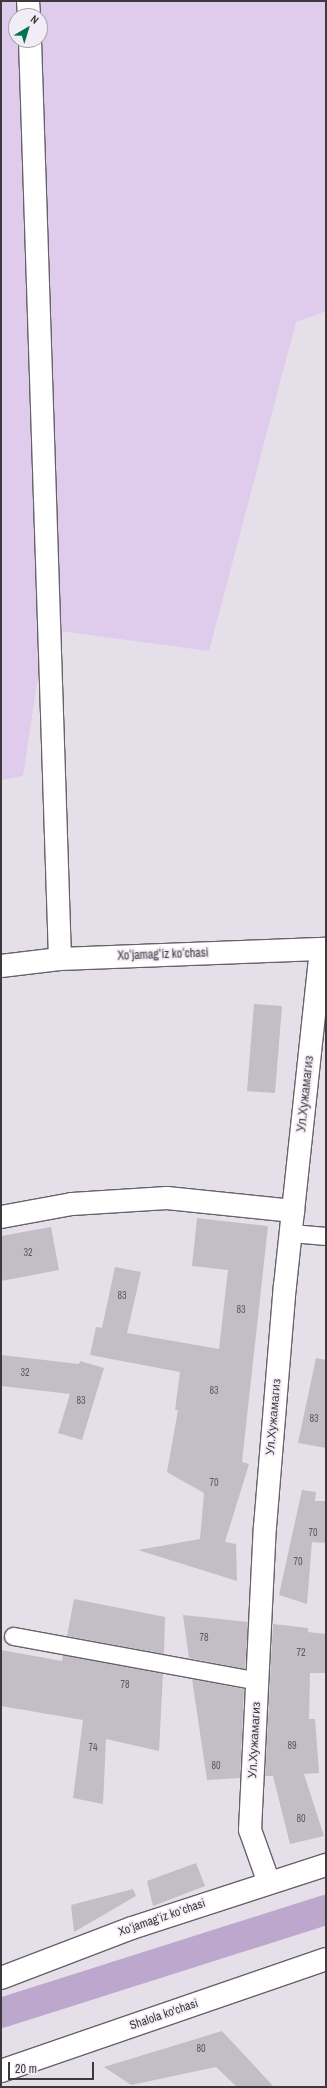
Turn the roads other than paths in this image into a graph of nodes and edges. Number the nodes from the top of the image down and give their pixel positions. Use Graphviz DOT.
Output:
graph roads {
  1 [pos="30,48"];
  2 [pos="323,949"];
  3 [pos="60,959"];
  4 [pos="1,966"];
  5 [pos="293,1211"];
  6 [pos="1,1217"];
  7 [pos="291,1233"];
  8 [pos="326,1236"];
  9 [pos="13,1636"];
  10 [pos="258,1681"];
  11 [pos="326,1865"];
  12 [pos="269,1882"];
  13 [pos="326,1959"];
  14 [pos="1,1978"];
  15 [pos="1,2071"];
  1 -- 3 [label="street"];
  2 -- 3 [label="street, Xoʻjamagʻiz koʻchasi"];
  2 -- 5 [label="street, Ул.Хужамагиз"];
  3 -- 4 [label="street, Xoʻjamagʻiz koʻchasi"];
  5 -- 6 [label="street"];
  5 -- 7 [label="street, Ул.Хужамагиз"];
  7 -- 8 [label="lane"];
  7 -- 10 [label="street, Ул.Хужамагиз"];
  9 -- 10 [label="lane"];
  10 -- 12 [label="street, Ул.Хужамагиз"];
  11 -- 12 [label="street, Xoʻjamagʻiz koʻchasi"];
  12 -- 14 [label="street, Xoʻjamagʻiz koʻchasi"];
  13 -- 15 [label="street, Shalola ko'chasi"];
}
